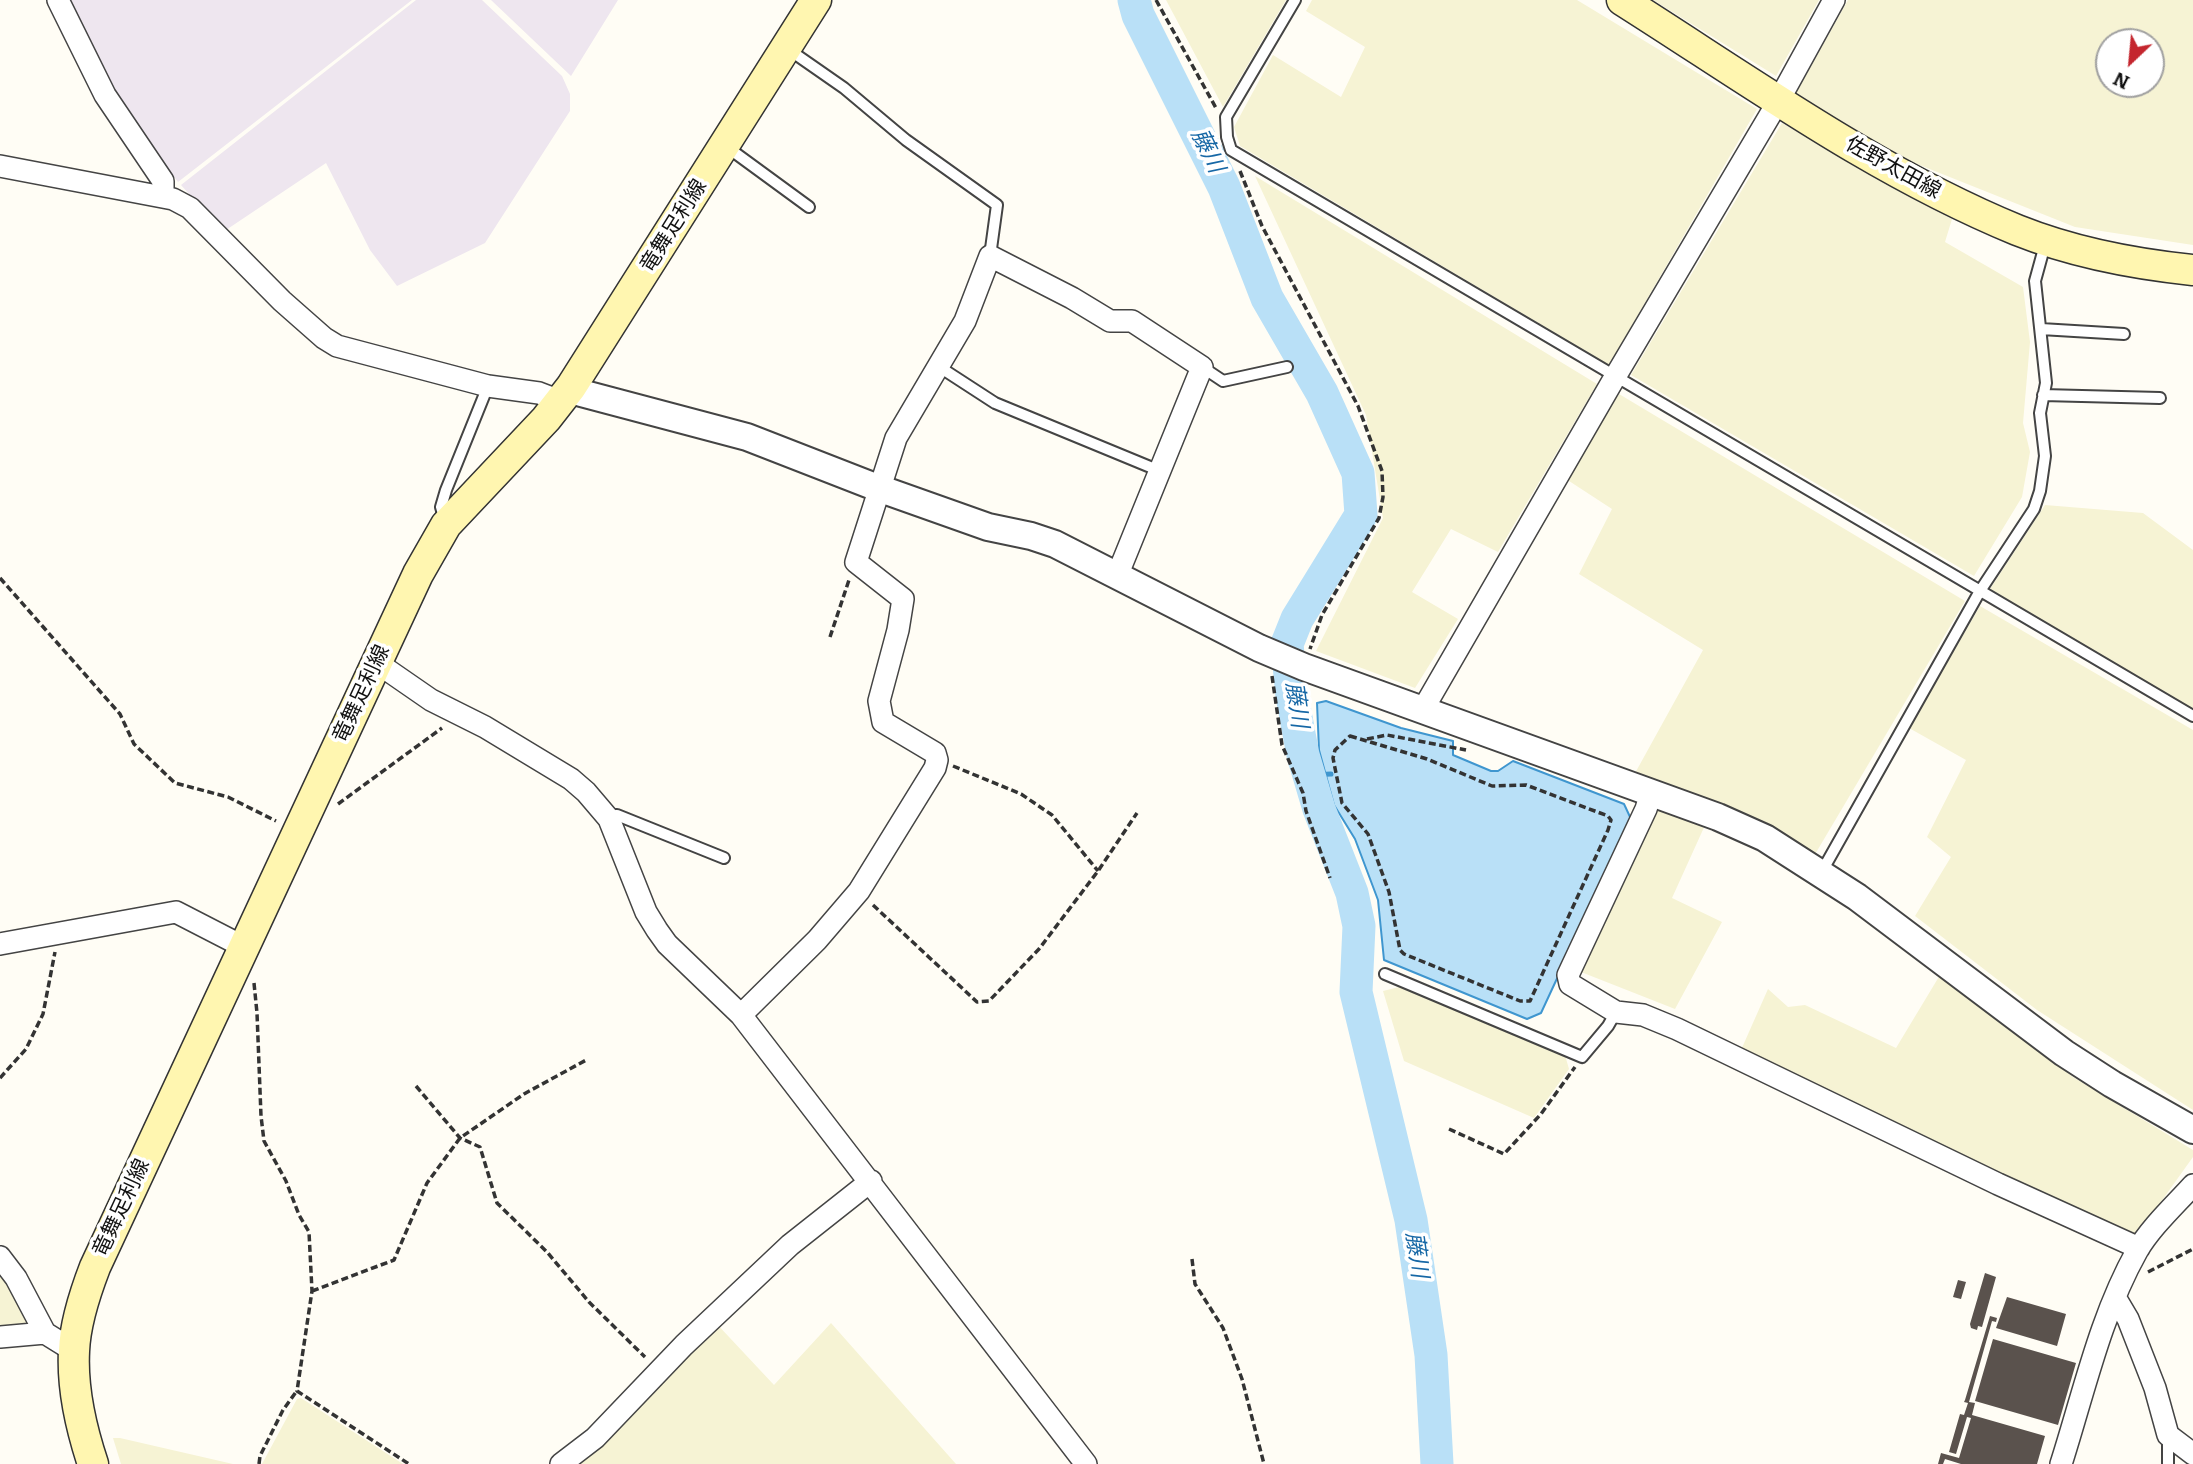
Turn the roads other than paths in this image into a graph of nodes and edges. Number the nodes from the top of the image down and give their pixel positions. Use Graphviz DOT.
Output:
graph roads {
  1 [pos="58,0"];
  2 [pos="816,0"];
  3 [pos="1295,0"];
  4 [pos="1622,0"];
  5 [pos="1834,0"];
  6 [pos="786,48"];
  7 [pos="1779,100"];
  8 [pos="724,145"];
  9 [pos="0,166"];
  10 [pos="163,196"];
  11 [pos="808,207"];
  12 [pos="2046,239"];
  13 [pos="990,256"];
  14 [pos="2193,270"];
  15 [pos="2041,329"];
  16 [pos="2124,334"];
  17 [pos="938,366"];
  18 [pos="1287,367"];
  19 [pos="1202,368"];
  20 [pos="1615,377"];
  21 [pos="488,386"];
  22 [pos="565,394"];
  23 [pos="2043,396"];
  24 [pos="2160,398"];
  25 [pos="1160,471"];
  26 [pos="878,488"];
  27 [pos="446,526"];
  28 [pos="1117,576"];
  29 [pos="1980,591"];
  30 [pos="376,662"];
  31 [pos="1422,712"];
  32 [pos="2193,716"];
  33 [pos="1651,793"];
  34 [pos="606,816"];
  35 [pos="724,859"];
  36 [pos="1821,873"];
  37 [pos="0,944"];
  38 [pos="244,947"];
  39 [pos="1385,974"];
  40 [pos="1616,1012"];
  41 [pos="741,1015"];
  42 [pos="2193,1130"];
  43 [pos="871,1181"];
  44 [pos="2193,1185"];
  45 [pos="2139,1248"];
  46 [pos="0,1257"];
  47 [pos="2117,1292"];
  48 [pos="45,1333"];
  49 [pos="0,1337"];
  50 [pos="74,1351"];
  51 [pos="2168,1435"];
  52 [pos="2193,1454"];
  53 [pos="93,1464"];
  54 [pos="561,1464"];
  55 [pos="1086,1464"];
  56 [pos="2061,1464"];
  57 [pos="2168,1464"];
  1 -- 10 [label="street"];
  2 -- 6 [label="main road, 竜舞足利線"];
  3 -- 20 [label="lane"];
  4 -- 7 [label="main road, 佐野太田線"];
  5 -- 7 [label="street"];
  6 -- 8 [label="main road, 竜舞足利線"];
  6 -- 13 [label="lane"];
  7 -- 12 [label="main road, 佐野太田線"];
  7 -- 20 [label="street"];
  8 -- 11 [label="lane"];
  8 -- 22 [label="main road, 竜舞足利線"];
  9 -- 10 [label="street"];
  10 -- 21 [label="street"];
  12 -- 14 [label="main road, 佐野太田線"];
  12 -- 15 [label="lane"];
  13 -- 17 [label="street"];
  13 -- 19 [label="street"];
  15 -- 16 [label="lane"];
  15 -- 23 [label="lane"];
  17 -- 25 [label="lane"];
  17 -- 26 [label="street"];
  18 -- 19 [label="lane"];
  19 -- 25 [label="street"];
  20 -- 29 [label="lane"];
  20 -- 31 [label="street"];
  21 -- 22 [label="street"];
  21 -- 27 [label="lane"];
  22 -- 26 [label="street"];
  22 -- 27 [label="main road, 竜舞足利線"];
  23 -- 24 [label="lane"];
  23 -- 29 [label="lane"];
  25 -- 28 [label="street"];
  26 -- 28 [label="street"];
  26 -- 41 [label="street"];
  27 -- 30 [label="main road, 竜舞足利線"];
  28 -- 31 [label="street"];
  29 -- 32 [label="lane"];
  29 -- 36 [label="lane"];
  30 -- 34 [label="street"];
  30 -- 38 [label="main road, 竜舞足利線"];
  31 -- 33 [label="street"];
  33 -- 36 [label="street"];
  33 -- 40 [label="street"];
  34 -- 35 [label="lane"];
  34 -- 41 [label="street"];
  36 -- 42 [label="street"];
  37 -- 38 [label="street"];
  38 -- 50 [label="main road, 竜舞足利線"];
  39 -- 40 [label="lane"];
  40 -- 45 [label="street"];
  41 -- 43 [label="street"];
  43 -- 54 [label="street"];
  43 -- 55 [label="street"];
  44 -- 45 [label="street"];
  45 -- 47 [label="street"];
  46 -- 48 [label="street"];
  47 -- 51 [label="street"];
  47 -- 56 [label="street"];
  48 -- 49 [label="street"];
  48 -- 50 [label="street"];
  50 -- 53 [label="main road, 竜舞足利線"];
  51 -- 52 [label="street"];
  51 -- 57 [label="lane"];
}
